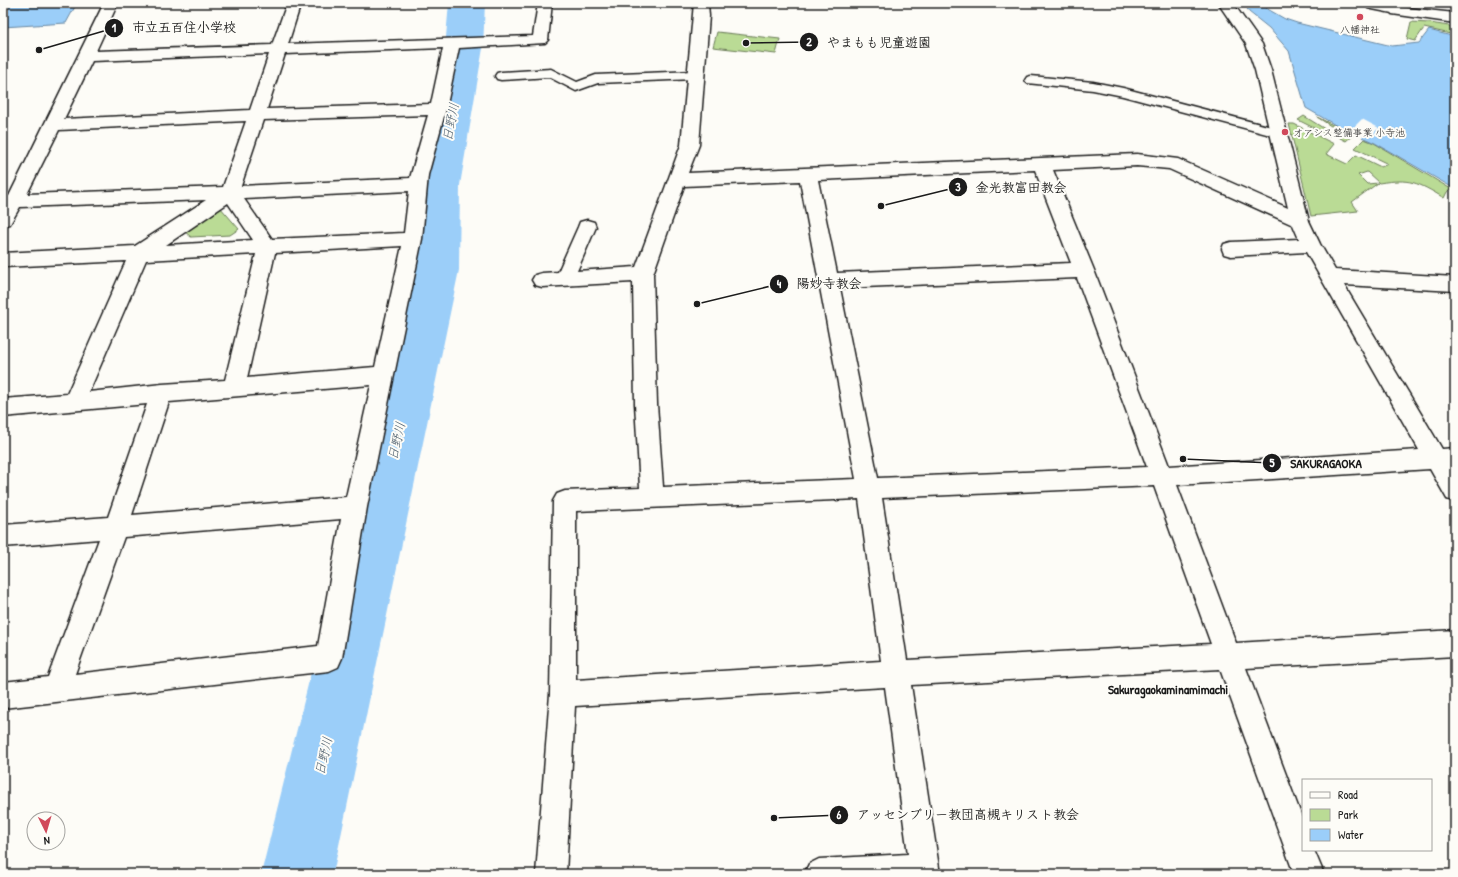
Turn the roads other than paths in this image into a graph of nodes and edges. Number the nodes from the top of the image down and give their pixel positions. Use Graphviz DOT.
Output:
graph roads {
  1 [pos="111,3"];
  2 [pos="294,3"];
  3 [pos="545,3"];
  4 [pos="701,3"];
  5 [pos="1225,3"];
  6 [pos="1371,3"];
  7 [pos="1397,11"];
  8 [pos="1455,18"];
  9 [pos="462,43"];
  10 [pos="279,48"];
  11 [pos="86,56"];
  12 [pos="695,75"];
  13 [pos="501,76"];
  14 [pos="1031,80"];
  15 [pos="438,109"];
  16 [pos="256,115"];
  17 [pos="53,125"];
  18 [pos="1278,133"];
  19 [pos="1042,165"];
  20 [pos="808,174"];
  21 [pos="677,180"];
  22 [pos="418,184"];
  23 [pos="230,193"];
  24 [pos="9,202"];
  25 [pos="3,219"];
  26 [pos="1300,221"];
  27 [pos="587,227"];
  28 [pos="413,239"];
  29 [pos="1311,245"];
  30 [pos="267,246"];
  31 [pos="1231,249"];
  32 [pos="139,253"];
  33 [pos="3,260"];
  34 [pos="1084,270"];
  35 [pos="643,274"];
  36 [pos="1331,277"];
  37 [pos="564,279"];
  38 [pos="542,280"];
  39 [pos="828,281"];
  40 [pos="1455,284"];
  41 [pos="384,374"];
  42 [pos="234,387"];
  43 [pos="162,393"];
  44 [pos="75,400"];
  45 [pos="3,408"];
  46 [pos="1445,458"];
  47 [pos="1163,476"];
  48 [pos="869,489"];
  49 [pos="1455,492"];
  50 [pos="652,497"];
  51 [pos="355,507"];
  52 [pos="116,526"];
  53 [pos="3,536"];
  54 [pos="1455,643"];
  55 [pos="1228,656"];
  56 [pos="896,673"];
  57 [pos="56,689"];
  58 [pos="563,694"];
  59 [pos="3,695"];
  60 [pos="924,871"];
  61 [pos="551,874"];
  62 [pos="819,874"];
  63 [pos="1309,874"];
  1 -- 11 [label="street"];
  2 -- 10 [label="street"];
  3 -- 9 [label="street"];
  4 -- 12 [label="street"];
  5 -- 18 [label="street"];
  6 -- 7 [label="lane"];
  7 -- 8 [label="street"];
  9 -- 10 [label="street"];
  9 -- 15 [label="street"];
  10 -- 11 [label="street"];
  10 -- 16 [label="street"];
  11 -- 17 [label="street"];
  12 -- 13 [label="lane"];
  12 -- 21 [label="street"];
  14 -- 18 [label="lane"];
  15 -- 16 [label="street"];
  15 -- 22 [label="street"];
  16 -- 17 [label="street"];
  16 -- 23 [label="street"];
  17 -- 24 [label="street"];
  18 -- 26 [label="street"];
  19 -- 20 [label="street"];
  19 -- 26 [label="street"];
  19 -- 34 [label="street"];
  20 -- 21 [label="street"];
  20 -- 39 [label="street"];
  21 -- 35 [label="street"];
  22 -- 23 [label="street"];
  22 -- 28 [label="street"];
  23 -- 24 [label="street"];
  23 -- 30 [label="street"];
  23 -- 32 [label="street"];
  24 -- 25 [label="street"];
  26 -- 29 [label="street"];
  27 -- 37 [label="street"];
  28 -- 30 [label="street"];
  28 -- 41 [label="street"];
  29 -- 31 [label="street"];
  29 -- 36 [label="street"];
  30 -- 32 [label="street"];
  30 -- 42 [label="street"];
  32 -- 33 [label="street"];
  32 -- 44 [label="street"];
  34 -- 39 [label="street"];
  34 -- 47 [label="street"];
  35 -- 37 [label="street"];
  35 -- 50 [label="street"];
  36 -- 40 [label="street"];
  36 -- 46 [label="street"];
  37 -- 38 [label="street"];
  39 -- 48 [label="street"];
  41 -- 42 [label="street"];
  41 -- 51 [label="street"];
  42 -- 43 [label="street"];
  43 -- 44 [label="street"];
  43 -- 52 [label="street"];
  44 -- 45 [label="street"];
  46 -- 47 [label="street"];
  46 -- 49 [label="street"];
  47 -- 48 [label="street"];
  47 -- 55 [label="street"];
  48 -- 50 [label="street"];
  48 -- 56 [label="street"];
  50 -- 58 [label="street"];
  51 -- 52 [label="street"];
  51 -- 57 [label="street"];
  52 -- 53 [label="street"];
  52 -- 57 [label="street"];
  54 -- 55 [label="street"];
  55 -- 56 [label="street"];
  55 -- 63 [label="street"];
  56 -- 58 [label="street"];
  56 -- 60 [label="street"];
  57 -- 59 [label="street"];
  58 -- 61 [label="street"];
  60 -- 62 [label="street"];
}
